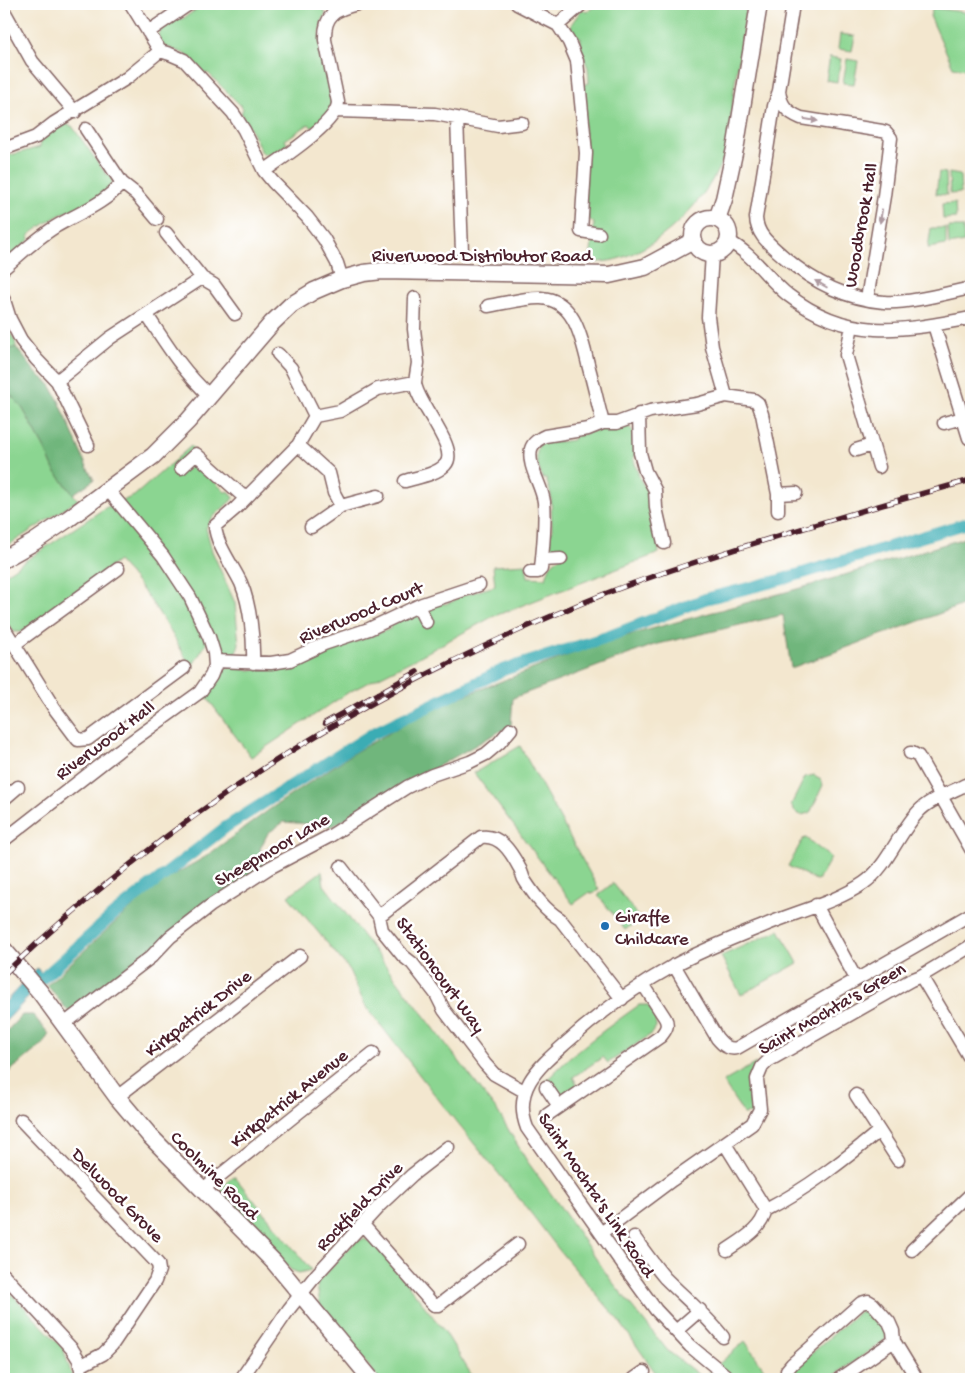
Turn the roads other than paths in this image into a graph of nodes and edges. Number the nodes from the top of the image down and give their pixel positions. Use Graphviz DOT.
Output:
graph roads {
  1 [pos="131,4"];
  2 [pos="189,4"];
  3 [pos="357,4"];
  4 [pos="517,4"];
  5 [pos="582,4"];
  6 [pos="759,4"];
  7 [pos="792,4"];
  8 [pos="4,11"];
  9 [pos="558,25"];
  10 [pos="148,32"];
  11 [pos="160,51"];
  12 [pos="779,90"];
  13 [pos="337,111"];
  14 [pos="75,112"];
  15 [pos="457,118"];
  16 [pos="522,123"];
  17 [pos="86,129"];
  18 [pos="4,149"];
  19 [pos="264,171"];
  20 [pos="122,183"];
  21 [pos="157,219"];
  22 [pos="717,219"];
  23 [pos="166,234"];
  24 [pos="599,234"];
  25 [pos="693,241"];
  26 [pos="728,241"];
  27 [pos="462,252"];
  28 [pos="712,254"];
  29 [pos="4,268"];
  30 [pos="202,278"];
  31 [pos="342,279"];
  32 [pos="971,288"];
  33 [pos="415,298"];
  34 [pos="867,299"];
  35 [pos="4,300"];
  36 [pos="488,306"];
  37 [pos="236,314"];
  38 [pos="147,315"];
  39 [pos="971,318"];
  40 [pos="7,320"];
  41 [pos="934,325"];
  42 [pos="852,326"];
  43 [pos="278,354"];
  44 [pos="57,381"];
  45 [pos="415,382"];
  46 [pos="210,396"];
  47 [pos="726,396"];
  48 [pos="639,414"];
  49 [pos="316,416"];
  50 [pos="963,418"];
  51 [pos="603,423"];
  52 [pos="944,423"];
  53 [pos="969,438"];
  54 [pos="88,445"];
  55 [pos="298,445"];
  56 [pos="872,445"];
  57 [pos="856,450"];
  58 [pos="879,467"];
  59 [pos="181,468"];
  60 [pos="406,481"];
  61 [pos="108,490"];
  62 [pos="796,493"];
  63 [pos="778,494"];
  64 [pos="378,496"];
  65 [pos="245,498"];
  66 [pos="341,506"];
  67 [pos="778,511"];
  68 [pos="311,527"];
  69 [pos="664,543"];
  70 [pos="4,559"];
  71 [pos="561,559"];
  72 [pos="542,560"];
  73 [pos="118,570"];
  74 [pos="530,572"];
  75 [pos="479,585"];
  76 [pos="418,606"];
  77 [pos="426,622"];
  78 [pos="4,628"];
  79 [pos="15,644"];
  80 [pos="215,661"];
  81 [pos="254,663"];
  82 [pos="184,668"];
  83 [pos="511,729"];
  84 [pos="910,753"];
  85 [pos="964,785"];
  86 [pos="18,788"];
  87 [pos="941,797"];
  88 [pos="4,799"];
  89 [pos="4,840"];
  90 [pos="971,849"];
  91 [pos="341,867"];
  92 [pos="816,905"];
  93 [pos="971,914"];
  94 [pos="379,916"];
  95 [pos="971,946"];
  96 [pos="4,950"];
  97 [pos="300,956"];
  98 [pos="674,965"];
  99 [pos="921,976"];
  100 [pos="856,979"];
  101 [pos="643,984"];
  102 [pos="622,999"];
  103 [pos="64,1024"];
  104 [pos="373,1053"];
  105 [pos="971,1060"];
  106 [pos="546,1087"];
  107 [pos="524,1091"];
  108 [pos="856,1095"];
  109 [pos="117,1098"];
  110 [pos="560,1106"];
  111 [pos="547,1115"];
  112 [pos="21,1120"];
  113 [pos="879,1131"];
  114 [pos="725,1144"];
  115 [pos="448,1146"];
  116 [pos="898,1160"];
  117 [pos="203,1189"];
  118 [pos="971,1194"];
  119 [pos="766,1210"];
  120 [pos="363,1225"];
  121 [pos="601,1233"];
  122 [pos="634,1237"];
  123 [pos="518,1244"];
  124 [pos="727,1250"];
  125 [pos="912,1250"];
  126 [pos="4,1275"];
  127 [pos="300,1294"];
  128 [pos="700,1310"];
  129 [pos="676,1331"];
  130 [pos="723,1337"];
  131 [pos="894,1342"];
  132 [pos="80,1366"];
  133 [pos="82,1379"];
  134 [pos="241,1379"];
  135 [pos="371,1379"];
  136 [pos="730,1379"];
  137 [pos="786,1379"];
  138 [pos="839,1379"];
  139 [pos="917,1379"];
  1 -- 10 [label="street"];
  2 -- 10 [label="street"];
  3 -- 13 [label="street"];
  4 -- 9 [label="street"];
  5 -- 9 [label="street"];
  6 -- 22 [label="street"];
  7 -- 12 [label="street"];
  8 -- 14 [label="street"];
  9 -- 24 [label="street"];
  10 -- 11 [label="street"];
  11 -- 14 [label="street"];
  11 -- 19 [label="street"];
  34 -- 12 [label="street, Woodbrook Hall, one-way"];
  12 -- 34 [label="street, Woodbrook Hall, one-way"];
  13 -- 15 [label="street"];
  13 -- 19 [label="street"];
  14 -- 18 [label="street"];
  15 -- 16 [label="street"];
  15 -- 27 [label="street"];
  17 -- 20 [label="street"];
  19 -- 31 [label="street"];
  20 -- 21 [label="street"];
  20 -- 29 [label="street"];
  22 -- 25 [label="street"];
  22 -- 26 [label="street"];
  23 -- 30 [label="street"];
  25 -- 28 [label="street"];
  25 -- 31 [label="street, Riverwood Distributor Road"];
  26 -- 28 [label="street"];
  26 -- 42 [label="street"];
  28 -- 47 [label="street"];
  30 -- 37 [label="street"];
  30 -- 38 [label="street"];
  31 -- 46 [label="street, Riverwood Distributor Road"];
  32 -- 34 [label="street"];
  33 -- 45 [label="street"];
  35 -- 40 [label="street"];
  36 -- 51 [label="street"];
  38 -- 44 [label="street"];
  38 -- 46 [label="street"];
  39 -- 41 [label="street"];
  40 -- 44 [label="street"];
  41 -- 42 [label="street"];
  41 -- 50 [label="street"];
  42 -- 56 [label="street"];
  43 -- 49 [label="street"];
  44 -- 54 [label="street"];
  45 -- 49 [label="street"];
  45 -- 60 [label="street"];
  46 -- 61 [label="street, Riverwood Distributor Road"];
  47 -- 48 [label="street"];
  47 -- 63 [label="street"];
  48 -- 51 [label="street"];
  48 -- 69 [label="street"];
  49 -- 55 [label="street"];
  50 -- 52 [label="street"];
  50 -- 53 [label="street"];
  51 -- 72 [label="street"];
  55 -- 65 [label="street"];
  55 -- 66 [label="street"];
  56 -- 57 [label="street"];
  56 -- 58 [label="street"];
  59 -- 65 [label="street"];
  61 -- 70 [label="street, Riverwood Distributor Road"];
  61 -- 80 [label="street"];
  62 -- 63 [label="street"];
  63 -- 67 [label="street"];
  64 -- 66 [label="street"];
  65 -- 81 [label="street"];
  66 -- 68 [label="street"];
  71 -- 72 [label="street"];
  72 -- 74 [label="street"];
  73 -- 79 [label="street"];
  75 -- 76 [label="street, Riverwood Court"];
  76 -- 77 [label="street"];
  76 -- 81 [label="street, Riverwood Court"];
  78 -- 79 [label="street"];
  79 -- 82 [label="street"];
  80 -- 81 [label="street, Riverwood Court"];
  80 -- 89 [label="street, Riverwood Hall"];
  83 -- 103 [label="street, Sheepmoor Lane"];
  84 -- 87 [label="street"];
  85 -- 87 [label="street"];
  86 -- 88 [label="street"];
  87 -- 90 [label="street"];
  87 -- 92 [label="street"];
  91 -- 94 [label="street, Stationcourt Way"];
  92 -- 98 [label="street"];
  92 -- 100 [label="street"];
  93 -- 100 [label="street"];
  94 -- 102 [label="street"];
  94 -- 107 [label="street, Stationcourt Way"];
  95 -- 99 [label="street, Saint Mochta's Green"];
  96 -- 103 [label="street, Coolmine Road"];
  97 -- 109 [label="street, Kirkpatrick Drive"];
  98 -- 100 [label="street"];
  98 -- 101 [label="street"];
  99 -- 105 [label="street"];
  99 -- 114 [label="street, Saint Mochta's Green"];
  101 -- 102 [label="street"];
  101 -- 110 [label="street"];
  102 -- 107 [label="street"];
  103 -- 109 [label="street, Coolmine Road"];
  104 -- 117 [label="street, Kirkpatrick Avenue"];
  106 -- 110 [label="street"];
  107 -- 121 [label="street, Saint Mochta's Link Road"];
  108 -- 113 [label="street"];
  109 -- 117 [label="street, Coolmine Road"];
  110 -- 111 [label="street"];
  112 -- 132 [label="street, Delwood Grove"];
  113 -- 116 [label="street"];
  113 -- 119 [label="street"];
  114 -- 119 [label="street"];
  114 -- 121 [label="street, Saint Mochta's Green"];
  115 -- 120 [label="street, Rockfield Drive"];
  117 -- 127 [label="street, Coolmine Road"];
  118 -- 125 [label="street"];
  119 -- 124 [label="street"];
  120 -- 123 [label="street"];
  120 -- 127 [label="street, Rockfield Drive"];
  121 -- 129 [label="street, Saint Mochta's Link Road"];
  122 -- 128 [label="street"];
  126 -- 132 [label="street"];
  127 -- 134 [label="street, Rockfield Drive"];
  127 -- 135 [label="street, Coolmine Road"];
  128 -- 129 [label="street"];
  128 -- 130 [label="street"];
  129 -- 136 [label="street, Saint Mochta's Link Road"];
  131 -- 137 [label="street"];
  131 -- 138 [label="street"];
  131 -- 139 [label="street"];
  132 -- 133 [label="street"];
}
